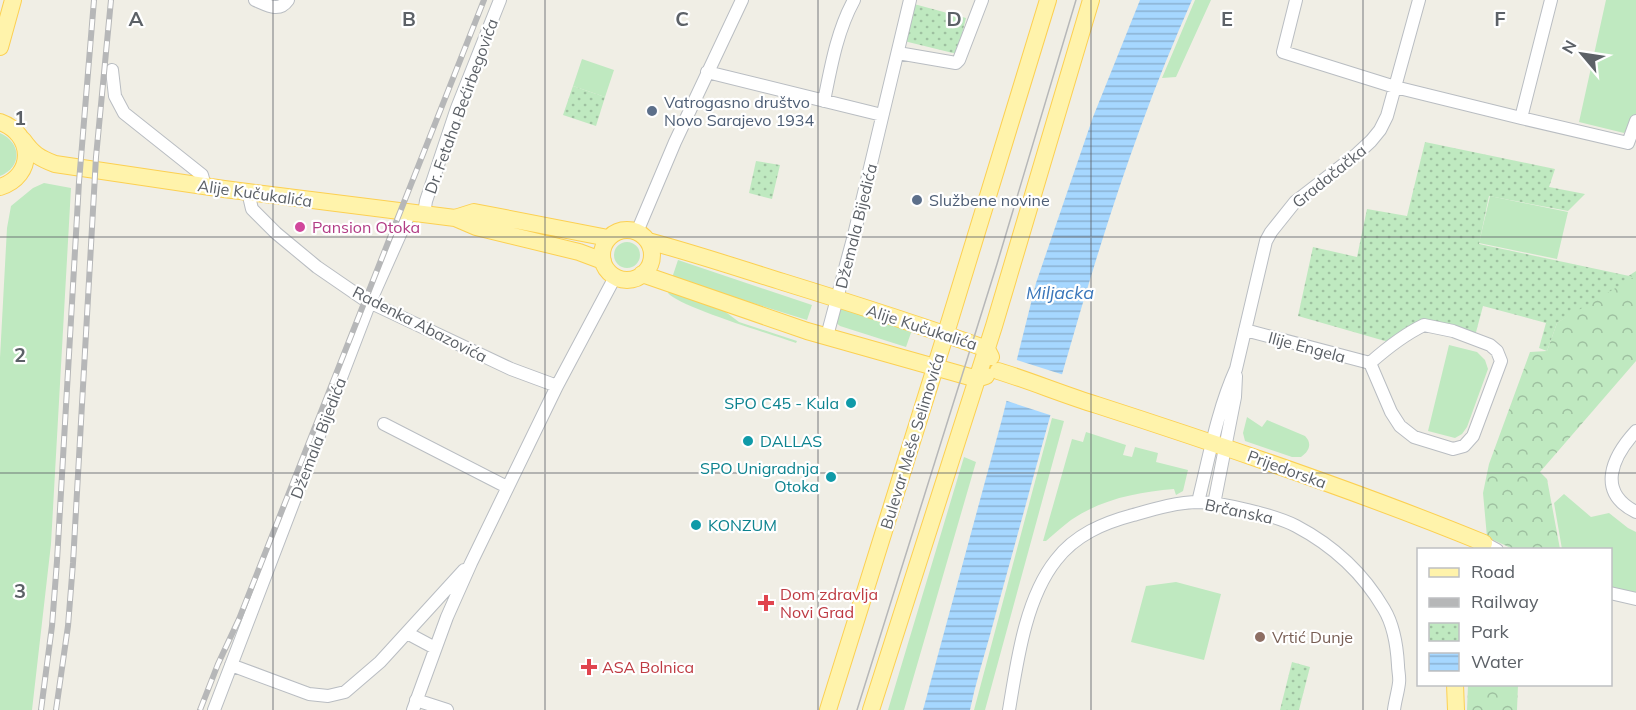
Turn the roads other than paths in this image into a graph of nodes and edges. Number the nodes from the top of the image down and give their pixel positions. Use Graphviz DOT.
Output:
graph roads {
  1 [pos="13,0"];
  2 [pos="255,0"];
  3 [pos="288,0"];
  4 [pos="500,0"];
  5 [pos="742,0"];
  6 [pos="854,0"];
  7 [pos="910,0"];
  8 [pos="982,0"];
  9 [pos="1048,0"];
  10 [pos="1091,0"];
  11 [pos="1296,0"];
  12 [pos="1419,0"];
  13 [pos="1551,0"];
  14 [pos="0,47"];
  15 [pos="898,53"];
  16 [pos="112,70"];
  17 [pos="707,72"];
  18 [pos="1395,87"];
  19 [pos="825,101"];
  20 [pos="882,115"];
  21 [pos="1521,118"];
  22 [pos="3,120"];
  23 [pos="1636,121"];
  24 [pos="23,140"];
  25 [pos="55,164"];
  26 [pos="6,186"];
  27 [pos="205,186"];
  28 [pos="248,192"];
  29 [pos="417,213"];
  30 [pos="455,218"];
  31 [pos="642,237"];
  32 [pos="608,238"];
  33 [pos="603,261"];
  34 [pos="642,274"];
  35 [pos="615,277"];
  36 [pos="838,299"];
  37 [pos="370,302"];
  38 [pos="1245,330"];
  39 [pos="946,334"];
  40 [pos="827,336"];
  41 [pos="987,349"];
  42 [pos="1370,363"];
  43 [pos="936,367"];
  44 [pos="1002,372"];
  45 [pos="977,379"];
  46 [pos="557,386"];
  47 [pos="384,424"];
  48 [pos="1636,431"];
  49 [pos="1219,445"];
  50 [pos="507,487"];
  51 [pos="1198,502"];
  52 [pos="1214,504"];
  53 [pos="1636,512"];
  54 [pos="1487,547"];
  55 [pos="471,563"];
  56 [pos="1612,593"];
  57 [pos="1636,599"];
  58 [pos="407,633"];
  59 [pos="435,648"];
  60 [pos="231,665"];
  61 [pos="1455,686"];
  62 [pos="415,705"];
  63 [pos="214,710"];
  64 [pos="447,710"];
  65 [pos="828,710"];
  66 [pos="871,710"];
  67 [pos="1009,710"];
  68 [pos="1394,710"];
  69 [pos="1456,710"];
  1 -- 14 [label="main road"];
  2 -- 3 [label="street"];
  4 -- 29 [label="street, Dr. Fetaha Bećirbegovića"];
  5 -- 17 [label="street"];
  6 -- 19 [label="street"];
  7 -- 15 [label="street, Džemala Bijedića"];
  8 -- 15 [label="street"];
  9 -- 39 [label="main road, Bulevar Meše Selimovića"];
  10 -- 41 [label="main road"];
  11 -- 18 [label="street"];
  12 -- 18 [label="street, Gradačačka"];
  13 -- 21 [label="street"];
  15 -- 20 [label="street, Džemala Bijedića"];
  16 -- 27 [label="street"];
  17 -- 19 [label="street"];
  17 -- 31 [label="street"];
  18 -- 21 [label="street"];
  18 -- 38 [label="street, Gradačačka"];
  19 -- 20 [label="street"];
  20 -- 36 [label="street, Džemala Bijedića"];
  21 -- 23 [label="street"];
  22 -- 24 [label="main road, Alije Kučukalića"];
  24 -- 25 [label="main road, Alije Kučukalića"];
  24 -- 26 [label="main road"];
  25 -- 26 [label="main road, Alije Kučukalića"];
  25 -- 27 [label="main road, Alije Kučukalića"];
  27 -- 28 [label="main road, Alije Kučukalića"];
  28 -- 29 [label="main road, Alije Kučukalića"];
  28 -- 37 [label="street, Radenka Abazovića"];
  29 -- 30 [label="main road, Alije Kučukalića"];
  29 -- 37 [label="street, Džemala Bijedića"];
  30 -- 32 [label="main road, Alije Kučukalića"];
  30 -- 33 [label="main road, Alije Kučukalića"];
  31 -- 32 [label="main road"];
  31 -- 34 [label="main road"];
  31 -- 36 [label="main road, Alije Kučukalića"];
  32 -- 33 [label="main road"];
  33 -- 35 [label="main road"];
  34 -- 35 [label="main road"];
  34 -- 40 [label="main road, Alije Kučukalića"];
  35 -- 46 [label="street"];
  36 -- 39 [label="main road, Alije Kučukalića"];
  36 -- 40 [label="street, Džemala Bijedića"];
  37 -- 46 [label="street, Radenka Abazovića"];
  37 -- 60 [label="street, Džemala Bijedića"];
  38 -- 42 [label="street, Ilije Engela"];
  38 -- 49 [label="street, Gradačačka"];
  39 -- 41 [label="main road, Alije Kučukalića"];
  39 -- 43 [label="main road, Bulevar Meše Selimovića"];
  40 -- 43 [label="main road, Alije Kučukalića"];
  41 -- 44 [label="main road, Alije Kučukalića"];
  41 -- 45 [label="main road"];
  42 -- 42 [label="street"];
  43 -- 45 [label="main road, Alije Kučukalića"];
  43 -- 65 [label="main road, Bulevar Meše Selimovića"];
  44 -- 45 [label="main road, Alije Kučukalića"];
  44 -- 49 [label="main road, Prijedorska"];
  45 -- 66 [label="main road"];
  46 -- 50 [label="street"];
  47 -- 50 [label="street"];
  48 -- 53 [label="street"];
  49 -- 51 [label="street, Gradačačka"];
  49 -- 52 [label="street, Gradačačka"];
  49 -- 54 [label="main road, Prijedorska"];
  50 -- 55 [label="street"];
  51 -- 52 [label="street, Brčanska"];
  51 -- 67 [label="street, Brčanska"];
  52 -- 68 [label="street, Brčanska"];
  55 -- 58 [label="street"];
  55 -- 59 [label="street"];
  56 -- 57 [label="street"];
  58 -- 59 [label="street"];
  58 -- 60 [label="street"];
  59 -- 62 [label="street"];
  60 -- 63 [label="street, Džemala Bijedića"];
  61 -- 69 [label="main road"];
  62 -- 64 [label="street"];
}
